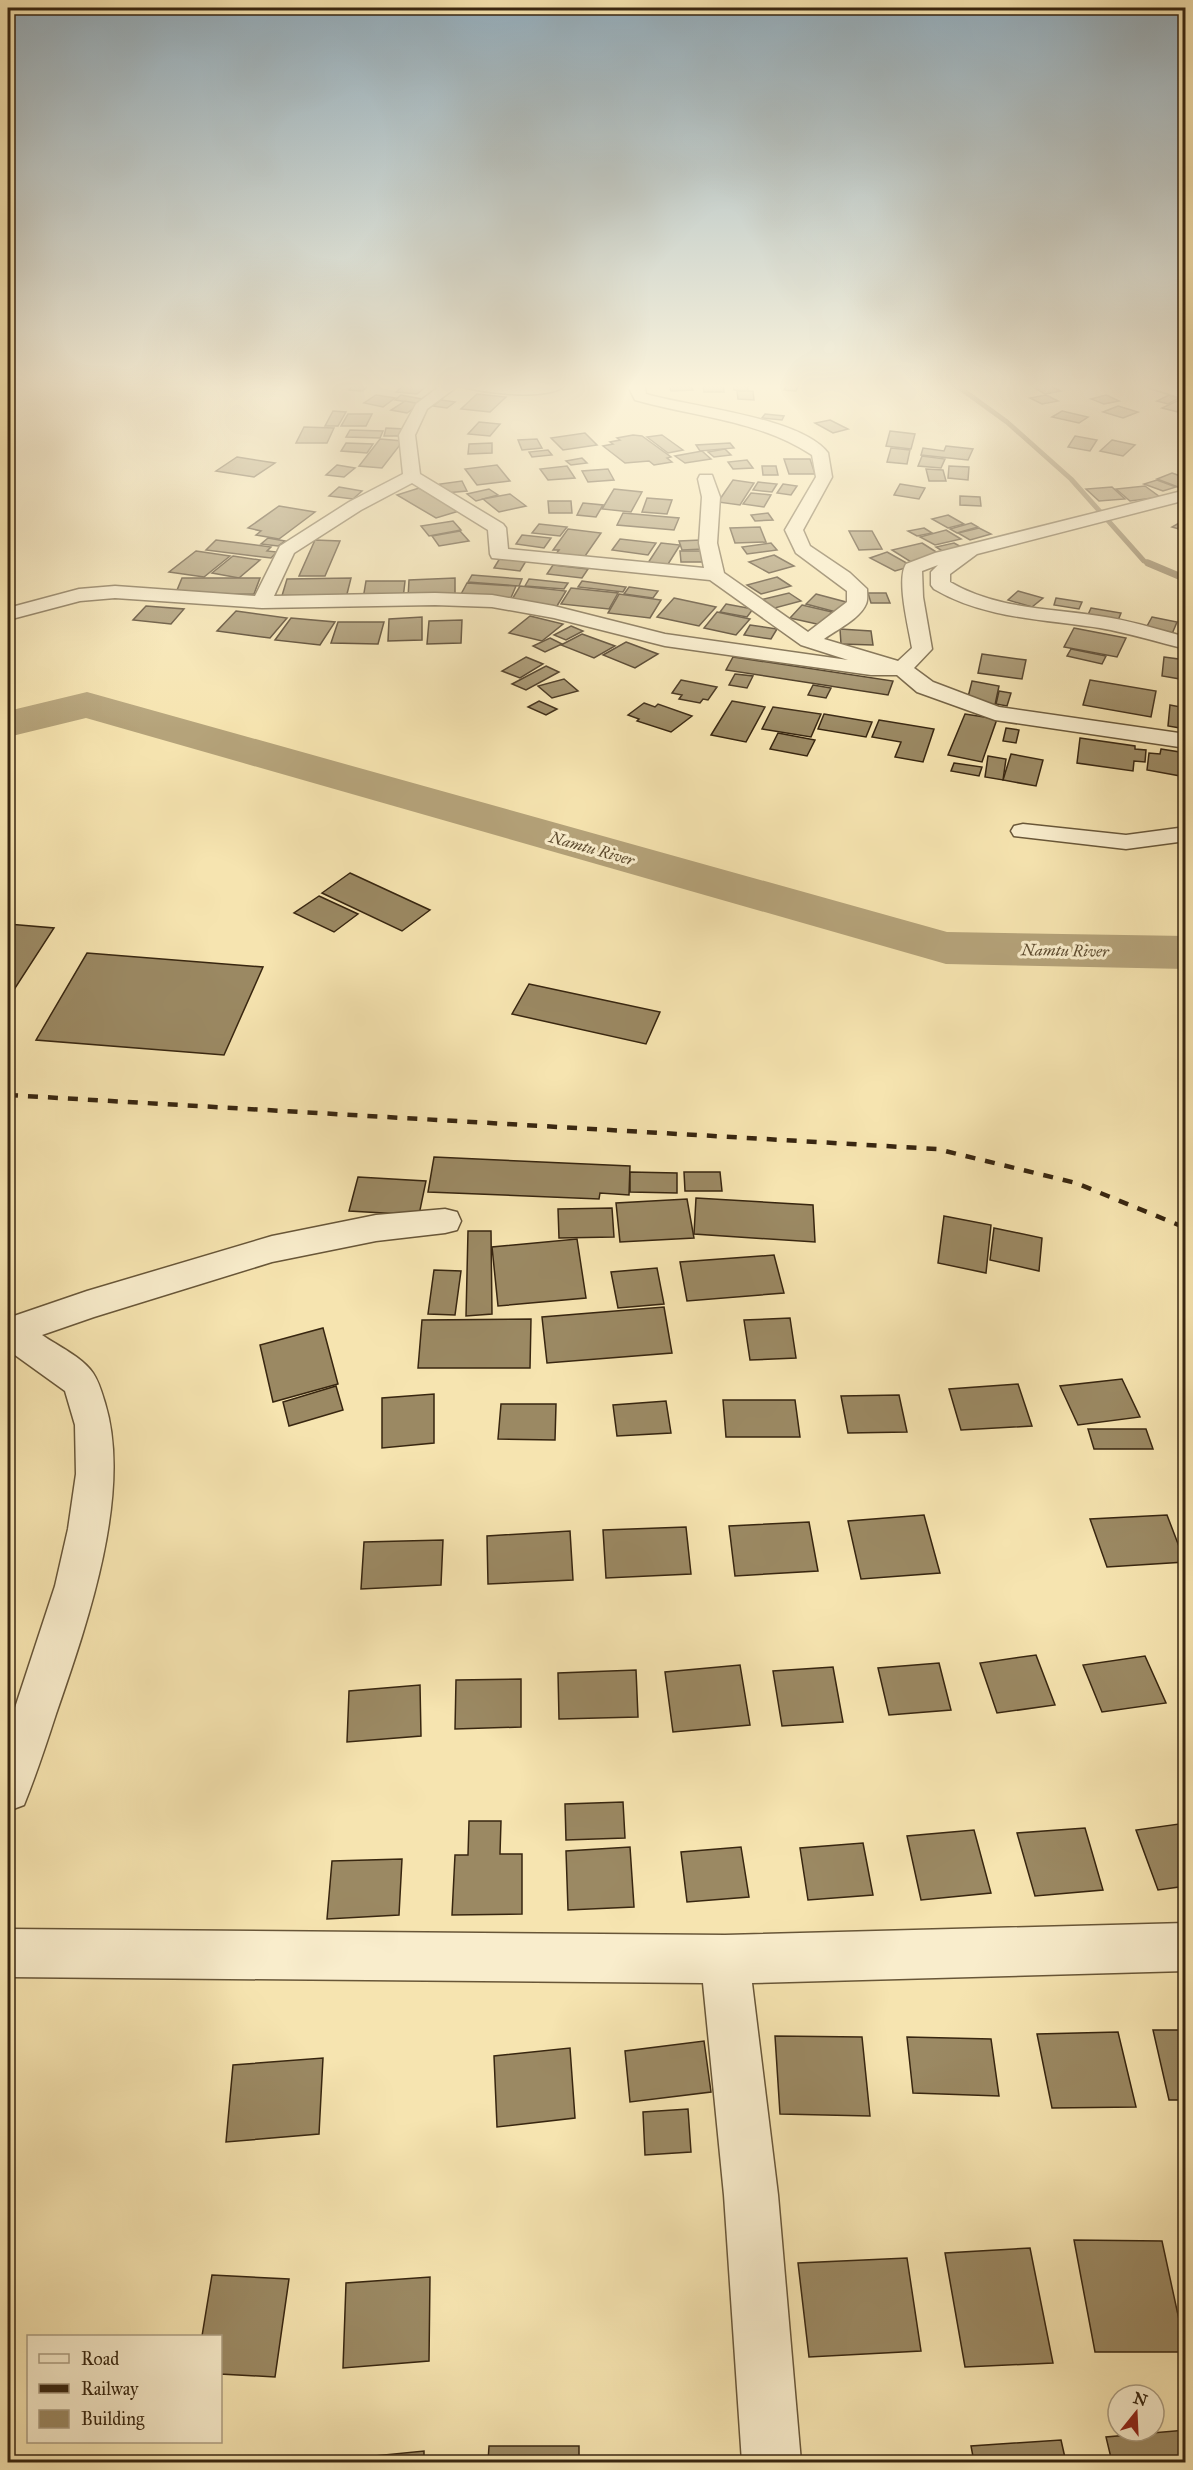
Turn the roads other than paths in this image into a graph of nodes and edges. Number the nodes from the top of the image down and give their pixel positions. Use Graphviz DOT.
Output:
graph roads {
  1 [pos="370,498"];
  2 [pos="450,498"];
  3 [pos="711,498"];
  4 [pos="812,498"];
  5 [pos="1173,498"];
  6 [pos="972,549"];
  7 [pos="715,575"];
  8 [pos="262,602"];
  9 [pos="8,614"];
  10 [pos="808,641"];
  11 [pos="1185,643"];
  12 [pos="902,669"];
  13 [pos="1185,741"];
  14 [pos="1023,831"];
  15 [pos="1185,834"];
  16 [pos="445,1221"];
  17 [pos="8,1333"];
  18 [pos="8,1789"];
  19 [pos="1185,1947"];
  20 [pos="8,1953"];
  21 [pos="725,1959"];
  22 [pos="772,2463"];
  1 -- 8 [label="street"];
  2 -- 7 [label="street"];
  3 -- 7 [label="street"];
  4 -- 10 [label="street"];
  5 -- 6 [label="street"];
  6 -- 11 [label="street"];
  6 -- 12 [label="street"];
  7 -- 10 [label="street"];
  8 -- 9 [label="street"];
  8 -- 12 [label="street"];
  10 -- 12 [label="street"];
  12 -- 13 [label="street"];
  14 -- 15 [label="street"];
  16 -- 17 [label="street"];
  17 -- 18 [label="street"];
  19 -- 21 [label="street"];
  20 -- 21 [label="street"];
  21 -- 22 [label="street"];
}
